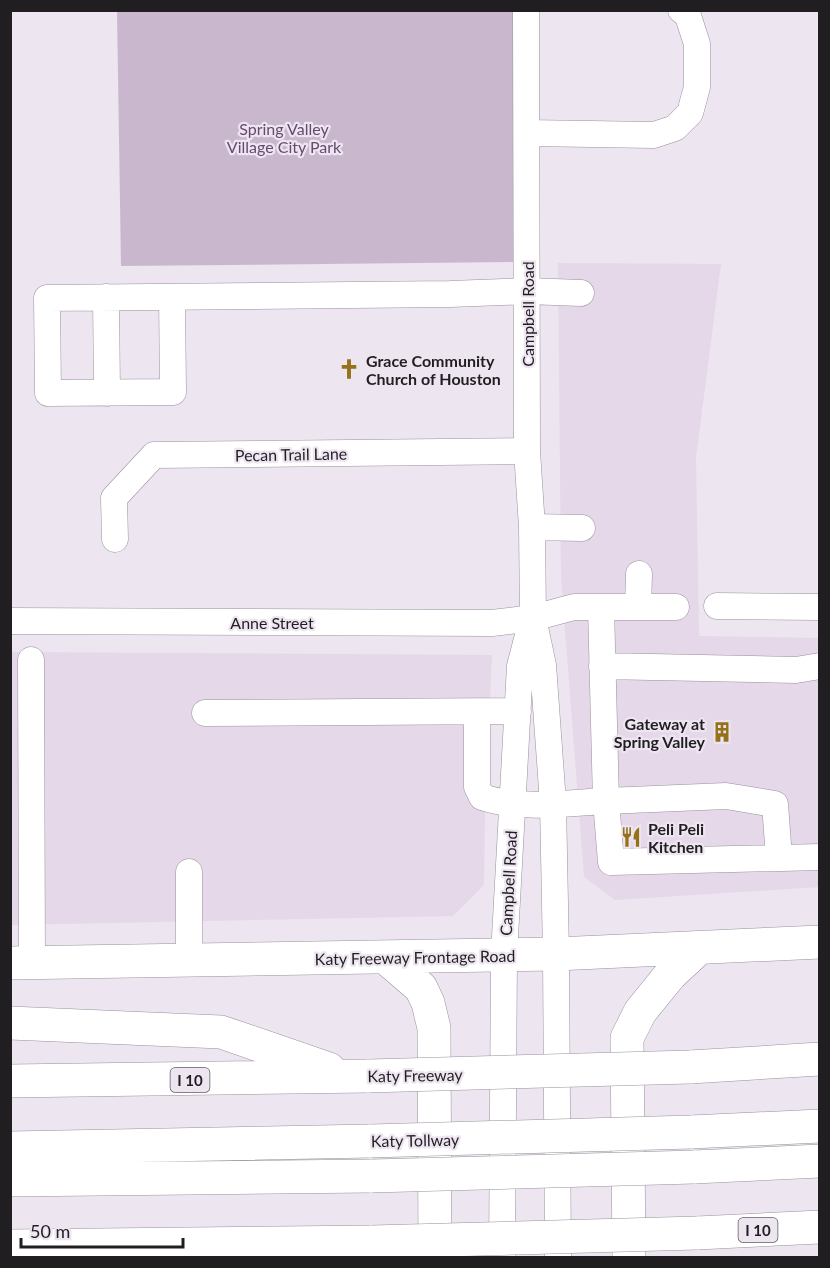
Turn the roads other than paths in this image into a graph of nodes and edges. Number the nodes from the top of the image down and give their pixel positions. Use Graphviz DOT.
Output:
graph roads {
  1 [pos="526,10"];
  2 [pos="681,10"];
  3 [pos="527,133"];
  4 [pos="527,291"];
  5 [pos="581,293"];
  6 [pos="106,297"];
  7 [pos="172,297"];
  8 [pos="107,393"];
  9 [pos="527,451"];
  10 [pos="532,527"];
  11 [pos="582,528"];
  12 [pos="115,539"];
  13 [pos="639,574"];
  14 [pos="717,606"];
  15 [pos="601,607"];
  16 [pos="638,607"];
  17 [pos="676,607"];
  18 [pos="819,607"];
  19 [pos="532,618"];
  20 [pos="10,621"];
  21 [pos="31,660"];
  22 [pos="602,666"];
  23 [pos="819,666"];
  24 [pos="518,711"];
  25 [pos="477,712"];
  26 [pos="205,713"];
  27 [pos="606,801"];
  28 [pos="512,803"];
  29 [pos="553,803"];
  30 [pos="819,857"];
  31 [pos="779,858"];
  32 [pos="189,872"];
  33 [pos="819,942"];
  34 [pos="699,948"];
  35 [pos="556,954"];
  36 [pos="504,956"];
  37 [pos="385,957"];
  38 [pos="189,961"];
  39 [pos="21,963"];
  40 [pos="10,1023"];
  41 [pos="819,1059"];
  42 [pos="360,1076"];
  43 [pos="10,1082"];
  44 [pos="819,1126"];
  45 [pos="10,1148"];
  46 [pos="819,1161"];
  47 [pos="10,1180"];
  48 [pos="819,1227"];
  49 [pos="10,1246"];
  50 [pos="563,1248"];
  51 [pos="435,1257"];
  52 [pos="476,1257"];
  53 [pos="502,1257"];
  54 [pos="629,1257"];
  1 -- 3 [label="street, Campbell Road"];
  2 -- 3 [label="street"];
  3 -- 4 [label="street, Campbell Road"];
  4 -- 5 [label="street"];
  4 -- 7 [label="street"];
  4 -- 9 [label="street, Campbell Road"];
  6 -- 7 [label="street"];
  6 -- 8 [label="street"];
  6 -- 8 [label="street"];
  7 -- 8 [label="street"];
  9 -- 10 [label="street, Campbell Road"];
  9 -- 12 [label="street, Pecan Trail Lane"];
  10 -- 11 [label="street"];
  10 -- 19 [label="street, Campbell Road"];
  13 -- 16 [label="street"];
  14 -- 18 [label="street"];
  15 -- 16 [label="street, Anne Street"];
  15 -- 19 [label="street, Anne Street"];
  15 -- 22 [label="street"];
  16 -- 17 [label="street, Anne Street"];
  19 -- 20 [label="street, Anne Street"];
  19 -- 24 [label="street, Campbell Road"];
  19 -- 29 [label="street, Campbell Road"];
  21 -- 39 [label="street"];
  22 -- 23 [label="street"];
  22 -- 27 [label="street"];
  24 -- 25 [label="street"];
  24 -- 28 [label="street, Campbell Road"];
  25 -- 26 [label="street"];
  25 -- 28 [label="street"];
  27 -- 29 [label="street"];
  27 -- 31 [label="street"];
  27 -- 31 [label="street"];
  28 -- 29 [label="street"];
  28 -- 36 [label="street, Campbell Road"];
  29 -- 35 [label="street, Campbell Road"];
  30 -- 31 [label="street"];
  32 -- 38 [label="street"];
  33 -- 34 [label="main road, Katy Freeway Frontage Road"];
  34 -- 35 [label="main road, Katy Freeway Frontage Road"];
  34 -- 54 [label="main road"];
  35 -- 36 [label="main road, Katy Freeway Frontage Road"];
  35 -- 50 [label="street, Campbell Road"];
  36 -- 37 [label="main road, Katy Freeway Frontage Road"];
  36 -- 53 [label="street, Campbell Road"];
  37 -- 38 [label="main road, Katy Freeway Frontage Road"];
  37 -- 51 [label="main road"];
  38 -- 39 [label="main road, Katy Freeway Frontage Road"];
  40 -- 42 [label="main road"];
  41 -- 42 [label="main road, Katy Freeway / I 10, bridge"];
  42 -- 43 [label="main road, Katy Freeway / I 10"];
  44 -- 45 [label="main road, Katy Tollway, bridge"];
  46 -- 47 [label="main road, bridge"];
  48 -- 50 [label="main road, I 10, bridge"];
  49 -- 50 [label="main road, I 10, bridge"];
  50 -- 52 [label="main road, bridge"];
}
